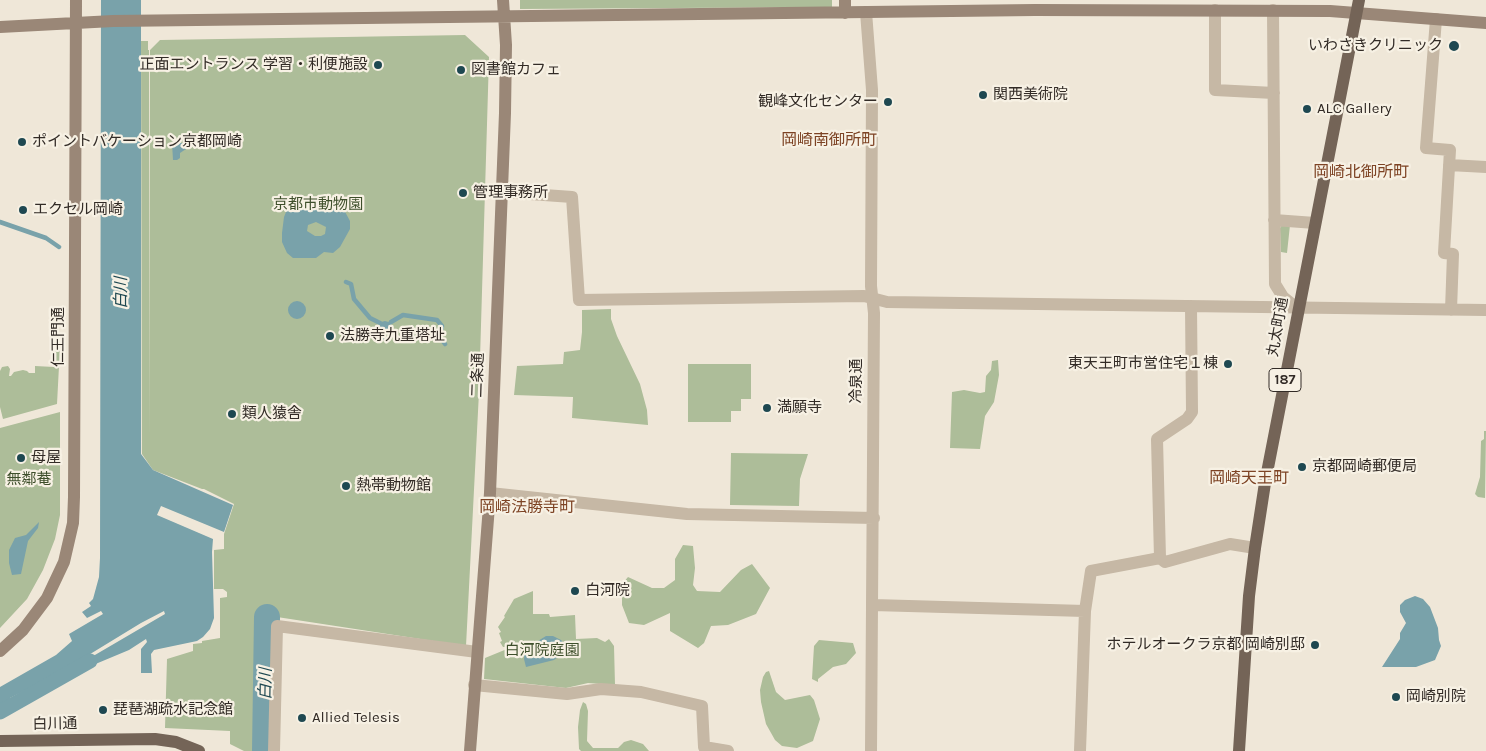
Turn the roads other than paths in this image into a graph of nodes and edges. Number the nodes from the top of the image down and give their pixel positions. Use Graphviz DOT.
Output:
graph roads {
  1 [pos="76,0"];
  2 [pos="503,0"];
  3 [pos="845,6"];
  4 [pos="1358,6"];
  5 [pos="1215,10"];
  6 [pos="1273,10"];
  7 [pos="866,12"];
  8 [pos="503,15"];
  9 [pos="1436,19"];
  10 [pos="1486,23"];
  11 [pos="76,24"];
  12 [pos="0,27"];
  13 [pos="1274,93"];
  14 [pos="1449,165"];
  15 [pos="1486,168"];
  16 [pos="502,192"];
  17 [pos="1274,220"];
  18 [pos="1315,223"];
  19 [pos="872,298"];
  20 [pos="1191,306"];
  21 [pos="1298,308"];
  22 [pos="1451,310"];
  23 [pos="1486,310"];
  24 [pos="490,493"];
  25 [pos="874,518"];
  26 [pos="1254,548"];
  27 [pos="1160,558"];
  28 [pos="873,605"];
  29 [pos="1085,611"];
  30 [pos="0,651"];
  31 [pos="477,652"];
  32 [pos="474,685"];
  33 [pos="0,741"];
  34 [pos="199,751"];
  35 [pos="274,751"];
  36 [pos="470,751"];
  37 [pos="728,751"];
  38 [pos="871,751"];
  39 [pos="1080,751"];
  40 [pos="1239,751"];
  1 -- 11 [label="street, 仁王門通"];
  2 -- 8 [label="street, 二条通"];
  3 -- 7 [label="street"];
  3 -- 8 [label="street"];
  4 -- 6 [label="street"];
  4 -- 9 [label="street"];
  4 -- 18 [label="main road, 丸太町通 / 187"];
  5 -- 6 [label="street"];
  5 -- 7 [label="street"];
  5 -- 13 [label="street"];
  6 -- 13 [label="street"];
  7 -- 19 [label="street, 冷泉通"];
  8 -- 11 [label="street"];
  8 -- 16 [label="street, 二条通"];
  9 -- 10 [label="street"];
  9 -- 14 [label="street"];
  11 -- 12 [label="street"];
  11 -- 30 [label="street, 仁王門通"];
  13 -- 17 [label="street"];
  14 -- 15 [label="street"];
  14 -- 22 [label="street"];
  16 -- 19 [label="street"];
  16 -- 24 [label="street, 二条通"];
  17 -- 18 [label="street"];
  17 -- 21 [label="street"];
  18 -- 21 [label="main road, 丸太町通 / 187"];
  19 -- 20 [label="street"];
  19 -- 25 [label="street, 冷泉通"];
  20 -- 21 [label="street"];
  20 -- 27 [label="street"];
  21 -- 22 [label="street"];
  21 -- 26 [label="main road, 丸太町通 / 187"];
  22 -- 23 [label="street"];
  24 -- 25 [label="street"];
  24 -- 31 [label="street, 二条通"];
  25 -- 28 [label="street, 冷泉通"];
  26 -- 27 [label="street"];
  26 -- 40 [label="main road, 丸太町通 / 187"];
  27 -- 29 [label="street"];
  28 -- 29 [label="street"];
  28 -- 38 [label="street, 冷泉通"];
  29 -- 39 [label="street"];
  31 -- 32 [label="street, 二条通"];
  31 -- 35 [label="street"];
  32 -- 36 [label="street, 二条通"];
  32 -- 37 [label="street"];
  33 -- 34 [label="main road, 白川通"];
}
